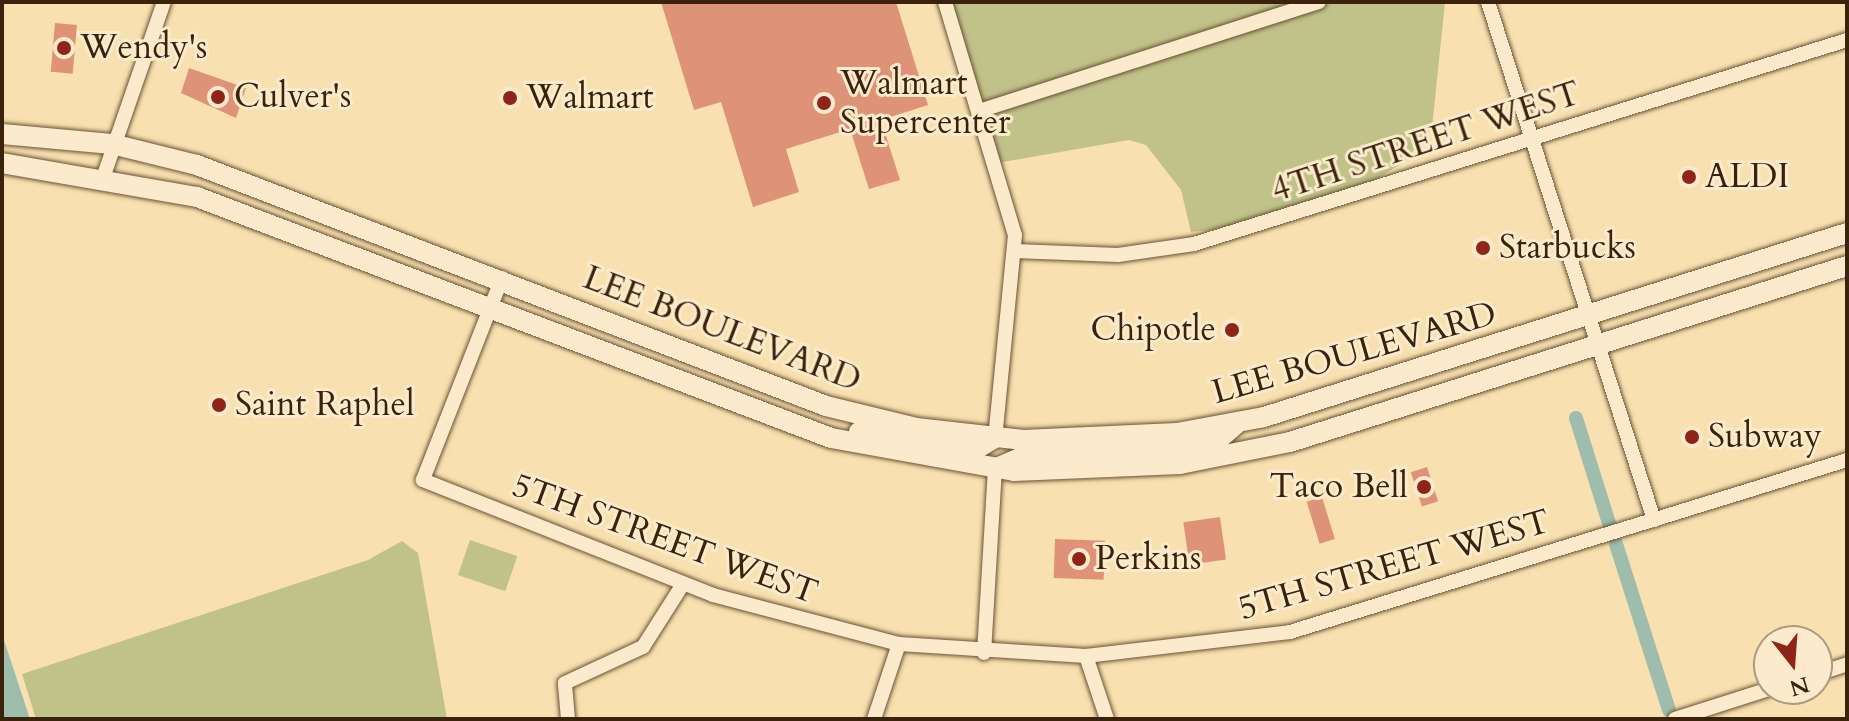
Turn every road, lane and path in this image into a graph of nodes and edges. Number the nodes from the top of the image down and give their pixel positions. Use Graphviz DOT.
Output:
graph roads {
  1 [pos="164,2"];
  2 [pos="945,2"];
  3 [pos="1319,2"];
  4 [pos="1488,2"];
  5 [pos="1847,40"];
  6 [pos="979,111"];
  7 [pos="2,134"];
  8 [pos="1531,140"];
  9 [pos="112,144"];
  10 [pos="2,163"];
  11 [pos="104,175"];
  12 [pos="1847,233"];
  13 [pos="1015,251"];
  14 [pos="1847,266"];
  15 [pos="502,278"];
  16 [pos="490,307"];
  17 [pos="1588,316"];
  18 [pos="1597,346"];
  19 [pos="751,407"];
  20 [pos="1237,423"];
  21 [pos="995,438"];
  22 [pos="1847,460"];
  23 [pos="995,469"];
  24 [pos="1654,520"];
  25 [pos="683,584"];
  26 [pos="899,644"];
  27 [pos="984,653"];
  28 [pos="1086,656"];
  29 [pos="1753,694"];
  30 [pos="568,719"];
  31 [pos="874,719"];
  32 [pos="1107,719"];
  33 [pos="1675,719"];
  1 -- 9 [label="street"];
  2 -- 6 [label="street"];
  3 -- 6 [label="street"];
  4 -- 8 [label="street"];
  5 -- 8 [label="street, 4TH STREET WEST"];
  6 -- 13 [label="street"];
  7 -- 9 [label="main road, LEE BOULEVARD"];
  8 -- 13 [label="street, 4TH STREET WEST"];
  8 -- 17 [label="street"];
  9 -- 11 [label="street"];
  9 -- 15 [label="main road, LEE BOULEVARD"];
  10 -- 11 [label="main road, LEE BOULEVARD"];
  11 -- 16 [label="main road, LEE BOULEVARD"];
  12 -- 17 [label="main road, LEE BOULEVARD"];
  13 -- 21 [label="street"];
  14 -- 18 [label="main road, LEE BOULEVARD"];
  15 -- 16 [label="street, 5TH STREET WEST"];
  15 -- 21 [label="main road, LEE BOULEVARD"];
  16 -- 19 [label="main road, LEE BOULEVARD"];
  16 -- 25 [label="street, 5TH STREET WEST"];
  17 -- 18 [label="street"];
  17 -- 20 [label="main road, LEE BOULEVARD"];
  18 -- 23 [label="main road, LEE BOULEVARD"];
  18 -- 24 [label="street"];
  19 -- 21 [label="main road"];
  19 -- 23 [label="main road, LEE BOULEVARD"];
  20 -- 21 [label="main road, LEE BOULEVARD"];
  20 -- 23 [label="main road"];
  22 -- 24 [label="street, 5TH STREET WEST"];
  23 -- 27 [label="street"];
  24 -- 28 [label="street, 5TH STREET WEST"];
  25 -- 26 [label="street, 5TH STREET WEST"];
  25 -- 30 [label="street"];
  26 -- 27 [label="street, 5TH STREET WEST"];
  26 -- 31 [label="street"];
  27 -- 28 [label="street, 5TH STREET WEST"];
  28 -- 32 [label="street"];
  29 -- 33 [label="street"];
}
